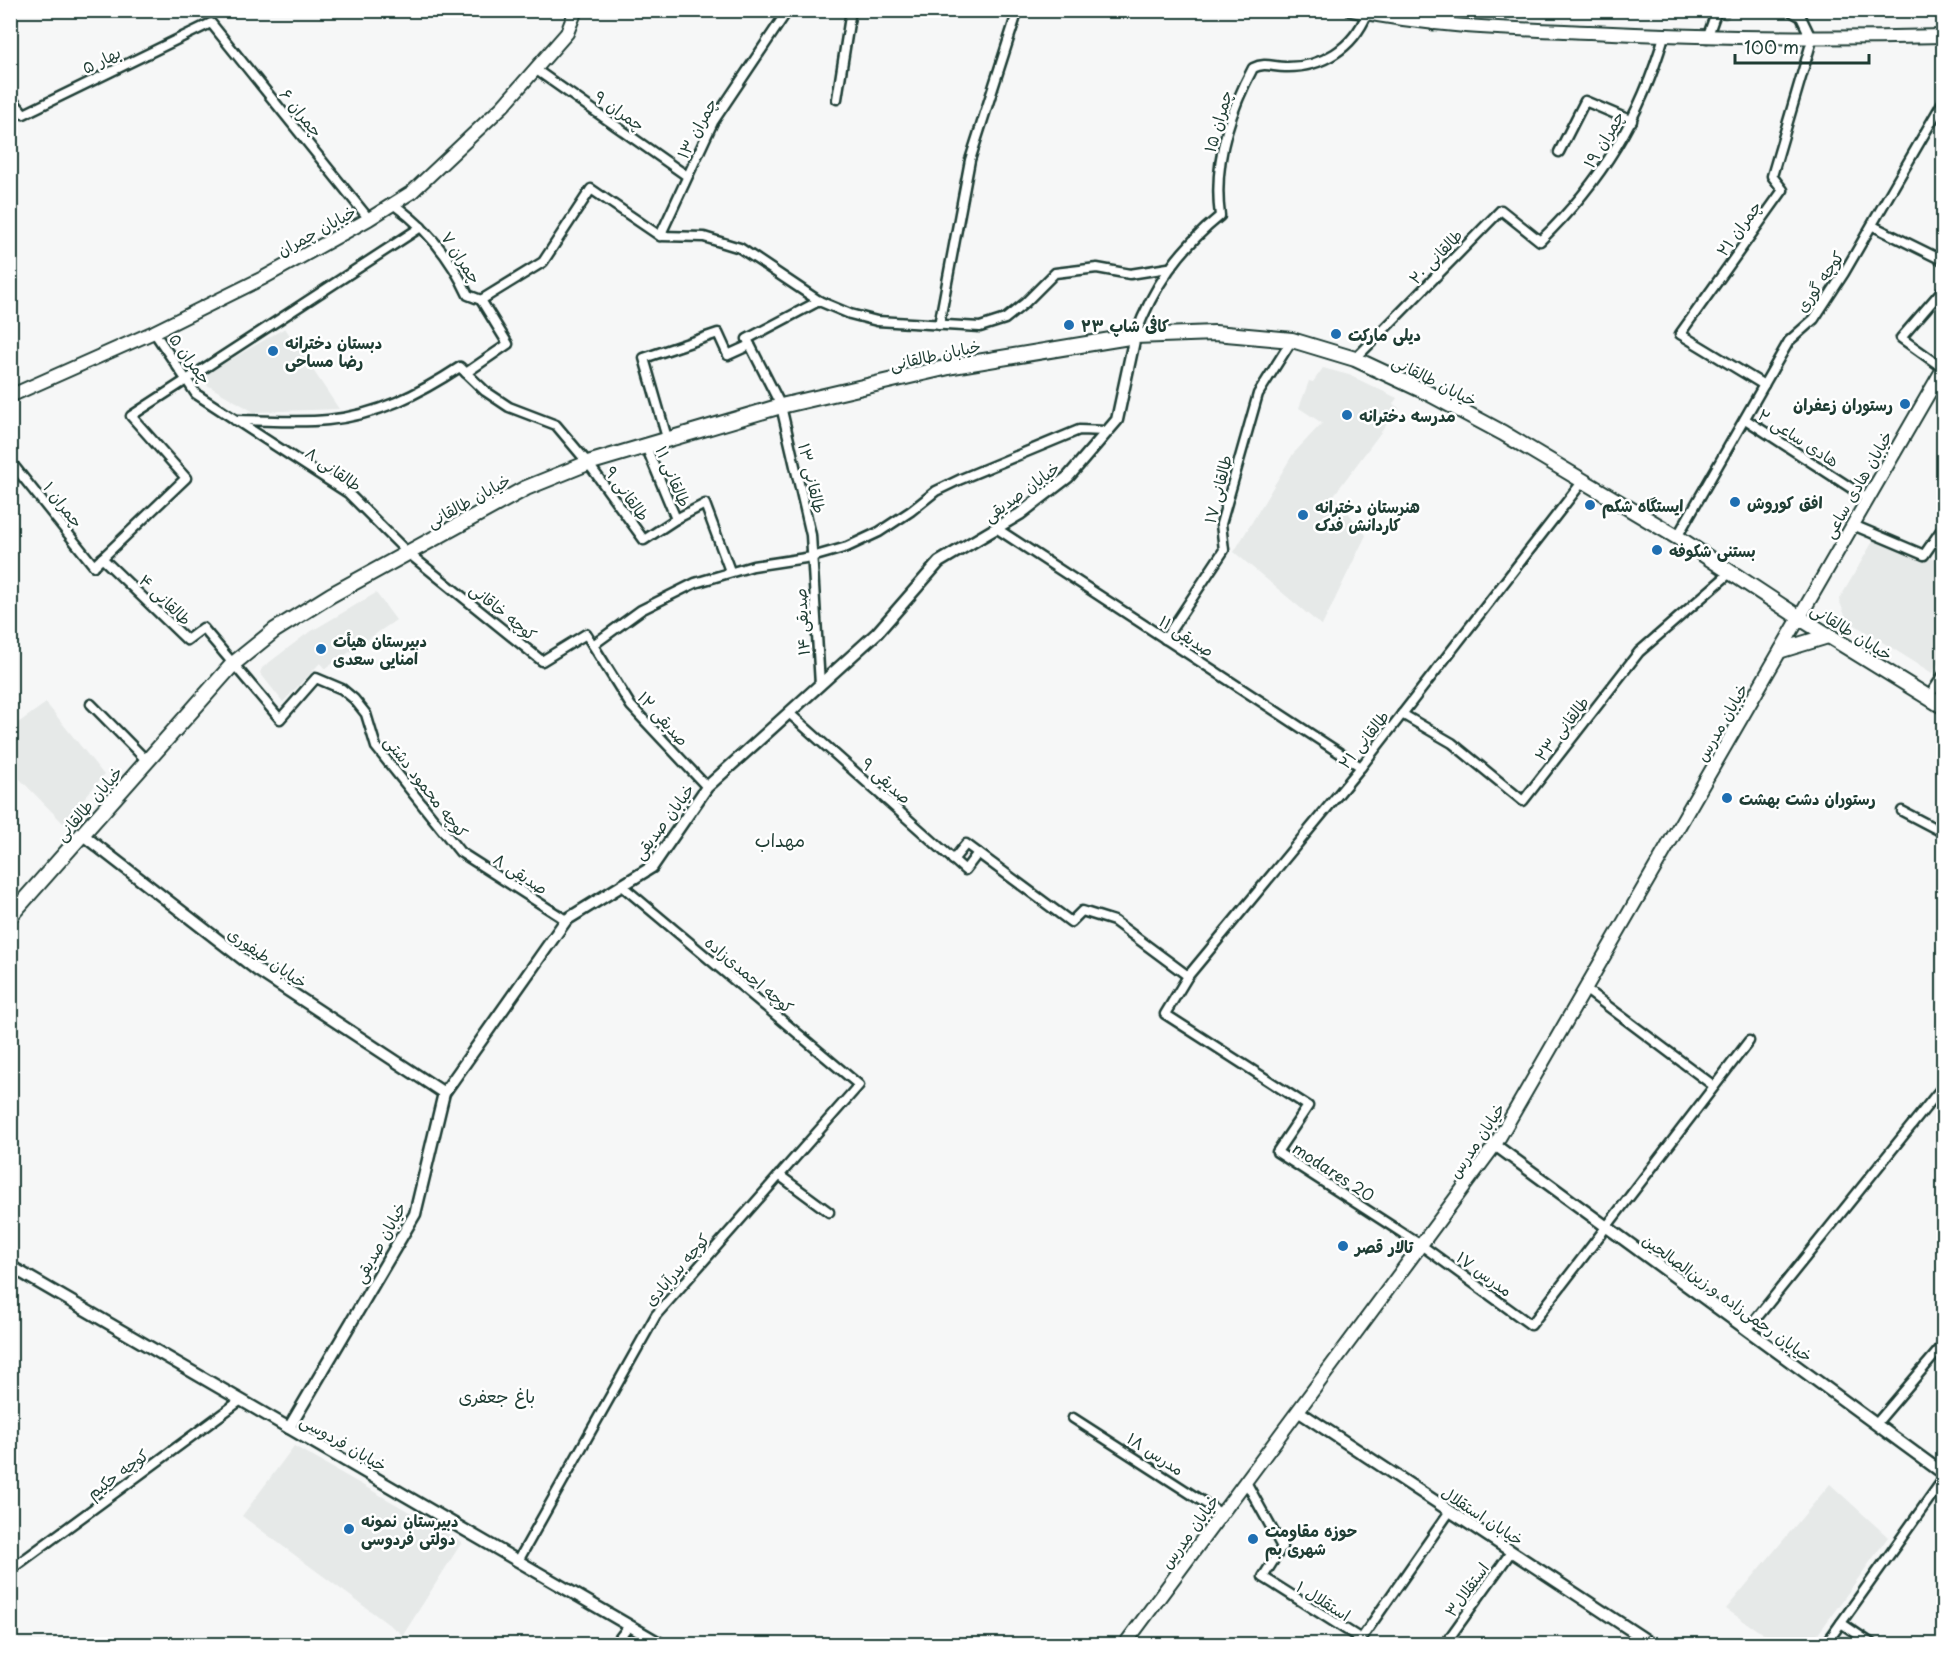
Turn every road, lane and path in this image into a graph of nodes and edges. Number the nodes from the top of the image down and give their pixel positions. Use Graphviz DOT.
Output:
graph roads {
  1 [pos="576,10"];
  2 [pos="788,10"];
  3 [pos="851,10"];
  4 [pos="1018,10"];
  5 [pos="1351,10"];
  6 [pos="1439,10"];
  7 [pos="1717,10"];
  8 [pos="1789,10"];
  9 [pos="1367,14"];
  10 [pos="211,23"];
  11 [pos="1433,25"];
  12 [pos="1665,36"];
  13 [pos="1944,36"];
  14 [pos="1707,38"];
  15 [pos="1812,40"];
  16 [pos="535,69"];
  17 [pos="10,98"];
  18 [pos="837,99"];
  19 [pos="1944,100"];
  20 [pos="1632,121"];
  21 [pos="1558,152"];
  22 [pos="687,176"];
  23 [pos="393,204"];
  24 [pos="369,219"];
  25 [pos="1873,226"];
  26 [pos="421,227"];
  27 [pos="660,236"];
  28 [pos="1540,241"];
  29 [pos="1944,261"];
  30 [pos="1168,268"];
  31 [pos="1944,288"];
  32 [pos="481,300"];
  33 [pos="819,301"];
  34 [pos="939,325"];
  35 [pos="153,332"];
  36 [pos="1135,336"];
  37 [pos="1292,340"];
  38 [pos="749,342"];
  39 [pos="1355,359"];
  40 [pos="1943,367"];
  41 [pos="463,370"];
  42 [pos="186,380"];
  43 [pos="1764,385"];
  44 [pos="10,396"];
  45 [pos="781,406"];
  46 [pos="1745,419"];
  47 [pos="235,420"];
  48 [pos="1107,431"];
  49 [pos="667,438"];
  50 [pos="645,444"];
  51 [pos="10,461"];
  52 [pos="588,463"];
  53 [pos="1583,481"];
  54 [pos="1868,499"];
  55 [pos="676,519"];
  56 [pos="1853,525"];
  57 [pos="1944,525"];
  58 [pos="996,528"];
  59 [pos="1677,537"];
  60 [pos="407,552"];
  61 [pos="812,557"];
  62 [pos="102,558"];
  63 [pos="730,571"];
  64 [pos="1731,572"];
  65 [pos="1800,618"];
  66 [pos="586,634"];
  67 [pos="1828,636"];
  68 [pos="1165,639"];
  69 [pos="593,645"];
  70 [pos="1782,650"];
  71 [pos="233,664"];
  72 [pos="1944,674"];
  73 [pos="820,685"];
  74 [pos="1928,698"];
  75 [pos="91,704"];
  76 [pos="1944,707"];
  77 [pos="789,713"];
  78 [pos="1402,714"];
  79 [pos="147,761"];
  80 [pos="1361,767"];
  81 [pos="707,786"];
  82 [pos="1902,811"];
  83 [pos="1944,833"];
  84 [pos="83,835"];
  85 [pos="460,852"];
  86 [pos="978,853"];
  87 [pos="953,860"];
  88 [pos="621,885"];
  89 [pos="10,916"];
  90 [pos="566,920"];
  91 [pos="1188,976"];
  92 [pos="1585,989"];
  93 [pos="1749,1041"];
  94 [pos="858,1085"];
  95 [pos="1944,1085"];
  96 [pos="1714,1086"];
  97 [pos="444,1093"];
  98 [pos="1308,1106"];
  99 [pos="1495,1145"];
  100 [pos="779,1175"];
  101 [pos="829,1212"];
  102 [pos="1606,1227"];
  103 [pos="1421,1245"];
  104 [pos="10,1266"];
  105 [pos="1747,1330"];
  106 [pos="1944,1344"];
  107 [pos="241,1400"];
  108 [pos="1298,1411"];
  109 [pos="1073,1418"];
  110 [pos="1876,1424"];
  111 [pos="289,1428"];
  112 [pos="1944,1476"];
  113 [pos="1245,1482"];
  114 [pos="1450,1511"];
  115 [pos="1222,1514"];
  116 [pos="1511,1552"];
  117 [pos="518,1561"];
  118 [pos="10,1570"];
  119 [pos="1841,1623"];
  120 [pos="629,1626"];
  121 [pos="615,1644"];
  122 [pos="662,1644"];
  123 [pos="1125,1644"];
  124 [pos="1445,1644"];
  125 [pos="1652,1644"];
  126 [pos="1826,1644"];
  127 [pos="1872,1644"];
  1 -- 16 [label="main road, خیابان چمران"];
  2 -- 22 [label="street, چمران ۱۳"];
  3 -- 18 [label="street"];
  4 -- 34 [label="street"];
  5 -- 9 [label="main road"];
  6 -- 11 [label="street"];
  7 -- 14 [label="street"];
  8 -- 15 [label="street"];
  9 -- 11 [label="main road"];
  9 -- 30 [label="street, چمران ۱۵"];
  10 -- 17 [label="street, بهار ۵"];
  10 -- 24 [label="street, چمران ۶"];
  11 -- 12 [label="main road"];
  12 -- 14 [label="main road"];
  12 -- 20 [label="street, چمران ۱۹"];
  13 -- 15 [label="main road"];
  14 -- 15 [label="main road"];
  15 -- 43 [label="street, چمران ۲۱"];
  16 -- 22 [label="street, چمران ۹"];
  16 -- 23 [label="main road, خیابان چمران"];
  19 -- 25 [label="street, کوچه گوری"];
  20 -- 21 [label="street"];
  20 -- 28 [label="street, چمران ۱۹"];
  22 -- 27 [label="street, چمران ۱۳"];
  23 -- 24 [label="main road, خیابان چمران"];
  23 -- 26 [label="street, چمران ۷"];
  24 -- 35 [label="main road, خیابان چمران"];
  25 -- 29 [label="street"];
  25 -- 43 [label="street, کوچه گوری"];
  26 -- 32 [label="street, چمران ۷"];
  26 -- 42 [label="street"];
  27 -- 32 [label="street"];
  27 -- 33 [label="street"];
  28 -- 39 [label="street, طالقانی ۲۰"];
  30 -- 34 [label="street"];
  30 -- 36 [label="street"];
  31 -- 40 [label="street"];
  32 -- 41 [label="street, چمران ۷"];
  33 -- 34 [label="street"];
  33 -- 38 [label="street"];
  35 -- 42 [label="street, چمران ۵"];
  35 -- 44 [label="main road, خیابان چمران"];
  36 -- 37 [label="main road, خیابان طالقانی"];
  36 -- 45 [label="main road, خیابان طالقانی"];
  36 -- 48 [label="street, خیابان صدیقی"];
  37 -- 39 [label="main road, خیابان طالقانی"];
  37 -- 68 [label="street, طالقانی ۱۷"];
  38 -- 45 [label="street, طالقانی ۱۳"];
  38 -- 49 [label="street"];
  39 -- 53 [label="main road, خیابان طالقانی"];
  40 -- 54 [label="main road, خیابان هادی ساعی"];
  41 -- 47 [label="street"];
  41 -- 52 [label="street, طالقانی ۹"];
  42 -- 47 [label="street, چمران ۵"];
  42 -- 62 [label="street"];
  43 -- 46 [label="street, کوچه گوری"];
  45 -- 49 [label="main road, خیابان طالقانی"];
  45 -- 61 [label="street, طالقانی ۱۳"];
  46 -- 54 [label="street, هادی ساعی ۲"];
  46 -- 59 [label="street, کوچه گوری"];
  47 -- 60 [label="street, طالقانی ۸"];
  48 -- 58 [label="street, خیابان صدیقی"];
  48 -- 61 [label="street"];
  49 -- 50 [label="main road, خیابان طالقانی"];
  50 -- 52 [label="main road, خیابان طالقانی"];
  50 -- 55 [label="street, طالقانی ۱۱"];
  51 -- 62 [label="street, چمران ۱"];
  52 -- 55 [label="street, طالقانی ۹"];
  52 -- 60 [label="main road, خیابان طالقانی"];
  53 -- 59 [label="main road, خیابان طالقانی"];
  53 -- 78 [label="street, طالقانی ۲۱"];
  54 -- 56 [label="main road, خیابان هادی ساعی"];
  55 -- 63 [label="street"];
  56 -- 57 [label="street"];
  56 -- 65 [label="main road, خیابان هادی ساعی"];
  58 -- 68 [label="street, صدیقی ۱۱"];
  58 -- 73 [label="street, خیابان صدیقی"];
  59 -- 64 [label="main road, خیابان طالقانی"];
  60 -- 66 [label="street, کوچه خاقانی"];
  60 -- 71 [label="main road, خیابان طالقانی"];
  61 -- 63 [label="street"];
  61 -- 73 [label="street, صدیقی ۱۴"];
  62 -- 71 [label="street, طالقانی ۴"];
  63 -- 69 [label="street"];
  64 -- 65 [label="main road, خیابان طالقانی"];
  64 -- 78 [label="street, طالقانی ۲۳"];
  65 -- 67 [label="main road, خیابان طالقانی"];
  65 -- 70 [label="main road, خیابان مدرس"];
  66 -- 69 [label="street, صدیقی ۱۲"];
  67 -- 70 [label="main road"];
  67 -- 74 [label="main road, خیابان طالقانی"];
  68 -- 80 [label="street, صدیقی ۱۱"];
  69 -- 81 [label="street, صدیقی ۱۲"];
  70 -- 92 [label="main road, خیابان مدرس"];
  71 -- 79 [label="main road, خیابان طالقانی"];
  71 -- 85 [label="street, کوچه محمود دشتی"];
  72 -- 74 [label="street"];
  73 -- 77 [label="street, خیابان صدیقی"];
  74 -- 76 [label="main road, خیابان طالقانی"];
  75 -- 79 [label="street"];
  77 -- 81 [label="street, خیابان صدیقی"];
  77 -- 87 [label="street, صدیقی ۹"];
  78 -- 80 [label="street, طالقانی ۲۱"];
  79 -- 84 [label="main road, خیابان طالقانی"];
  80 -- 91 [label="street, طالقانی ۲۱"];
  81 -- 88 [label="street, خیابان صدیقی"];
  82 -- 83 [label="street"];
  84 -- 89 [label="main road, خیابان طالقانی"];
  84 -- 97 [label="street, خیابان طیفوری"];
  85 -- 90 [label="street, صدیقی ۸"];
  86 -- 87 [label="street"];
  86 -- 87 [label="street, صدیقی ۹"];
  86 -- 91 [label="street"];
  88 -- 90 [label="street, خیابان صدیقی"];
  88 -- 94 [label="street, کوچه احمدی‌زاده"];
  90 -- 97 [label="street, خیابان صدیقی"];
  91 -- 98 [label="street, طالقانی ۲۱"];
  92 -- 96 [label="street"];
  92 -- 99 [label="main road, خیابان مدرس"];
  93 -- 96 [label="street"];
  94 -- 100 [label="street, کوچه بدرآبادی"];
  95 -- 105 [label="street"];
  96 -- 102 [label="street"];
  97 -- 111 [label="street, خیابان صدیقی"];
  98 -- 103 [label="street, modares 20"];
  99 -- 102 [label="street, خیابان رحمی‌زاده و زین‌الصالحین"];
  99 -- 103 [label="main road, خیابان مدرس"];
  100 -- 101 [label="street"];
  100 -- 117 [label="street, کوچه بدرآبادی"];
  102 -- 103 [label="street, مدرس ۱۷"];
  102 -- 105 [label="street, خیابان رحمی‌زاده و زین‌الصالحین"];
  103 -- 108 [label="main road, خیابان مدرس"];
  104 -- 107 [label="street, خیابان فردوسی"];
  105 -- 110 [label="street, خیابان رحمی‌زاده و زین‌الصالحین"];
  106 -- 110 [label="street"];
  107 -- 111 [label="street, خیابان فردوسی"];
  107 -- 118 [label="street, کوچه حکیم"];
  108 -- 113 [label="main road, خیابان مدرس"];
  108 -- 114 [label="street, خیابان استقلال"];
  109 -- 115 [label="street, مدرس ۱۸"];
  110 -- 112 [label="street, خیابان رحمی‌زاده و زین‌الصالحین"];
  111 -- 117 [label="street, خیابان فردوسی"];
  112 -- 119 [label="street"];
  113 -- 114 [label="street, استقلال ۱"];
  113 -- 115 [label="main road, خیابان مدرس"];
  114 -- 116 [label="street, خیابان استقلال"];
  115 -- 123 [label="main road, خیابان مدرس"];
  116 -- 124 [label="street, استقلال۳"];
  116 -- 125 [label="street, خیابان استقلال"];
  117 -- 120 [label="street, خیابان فردوسی"];
  119 -- 126 [label="street"];
  119 -- 127 [label="street"];
  120 -- 121 [label="street"];
  120 -- 122 [label="street, خیابان فردوسی"];
}
